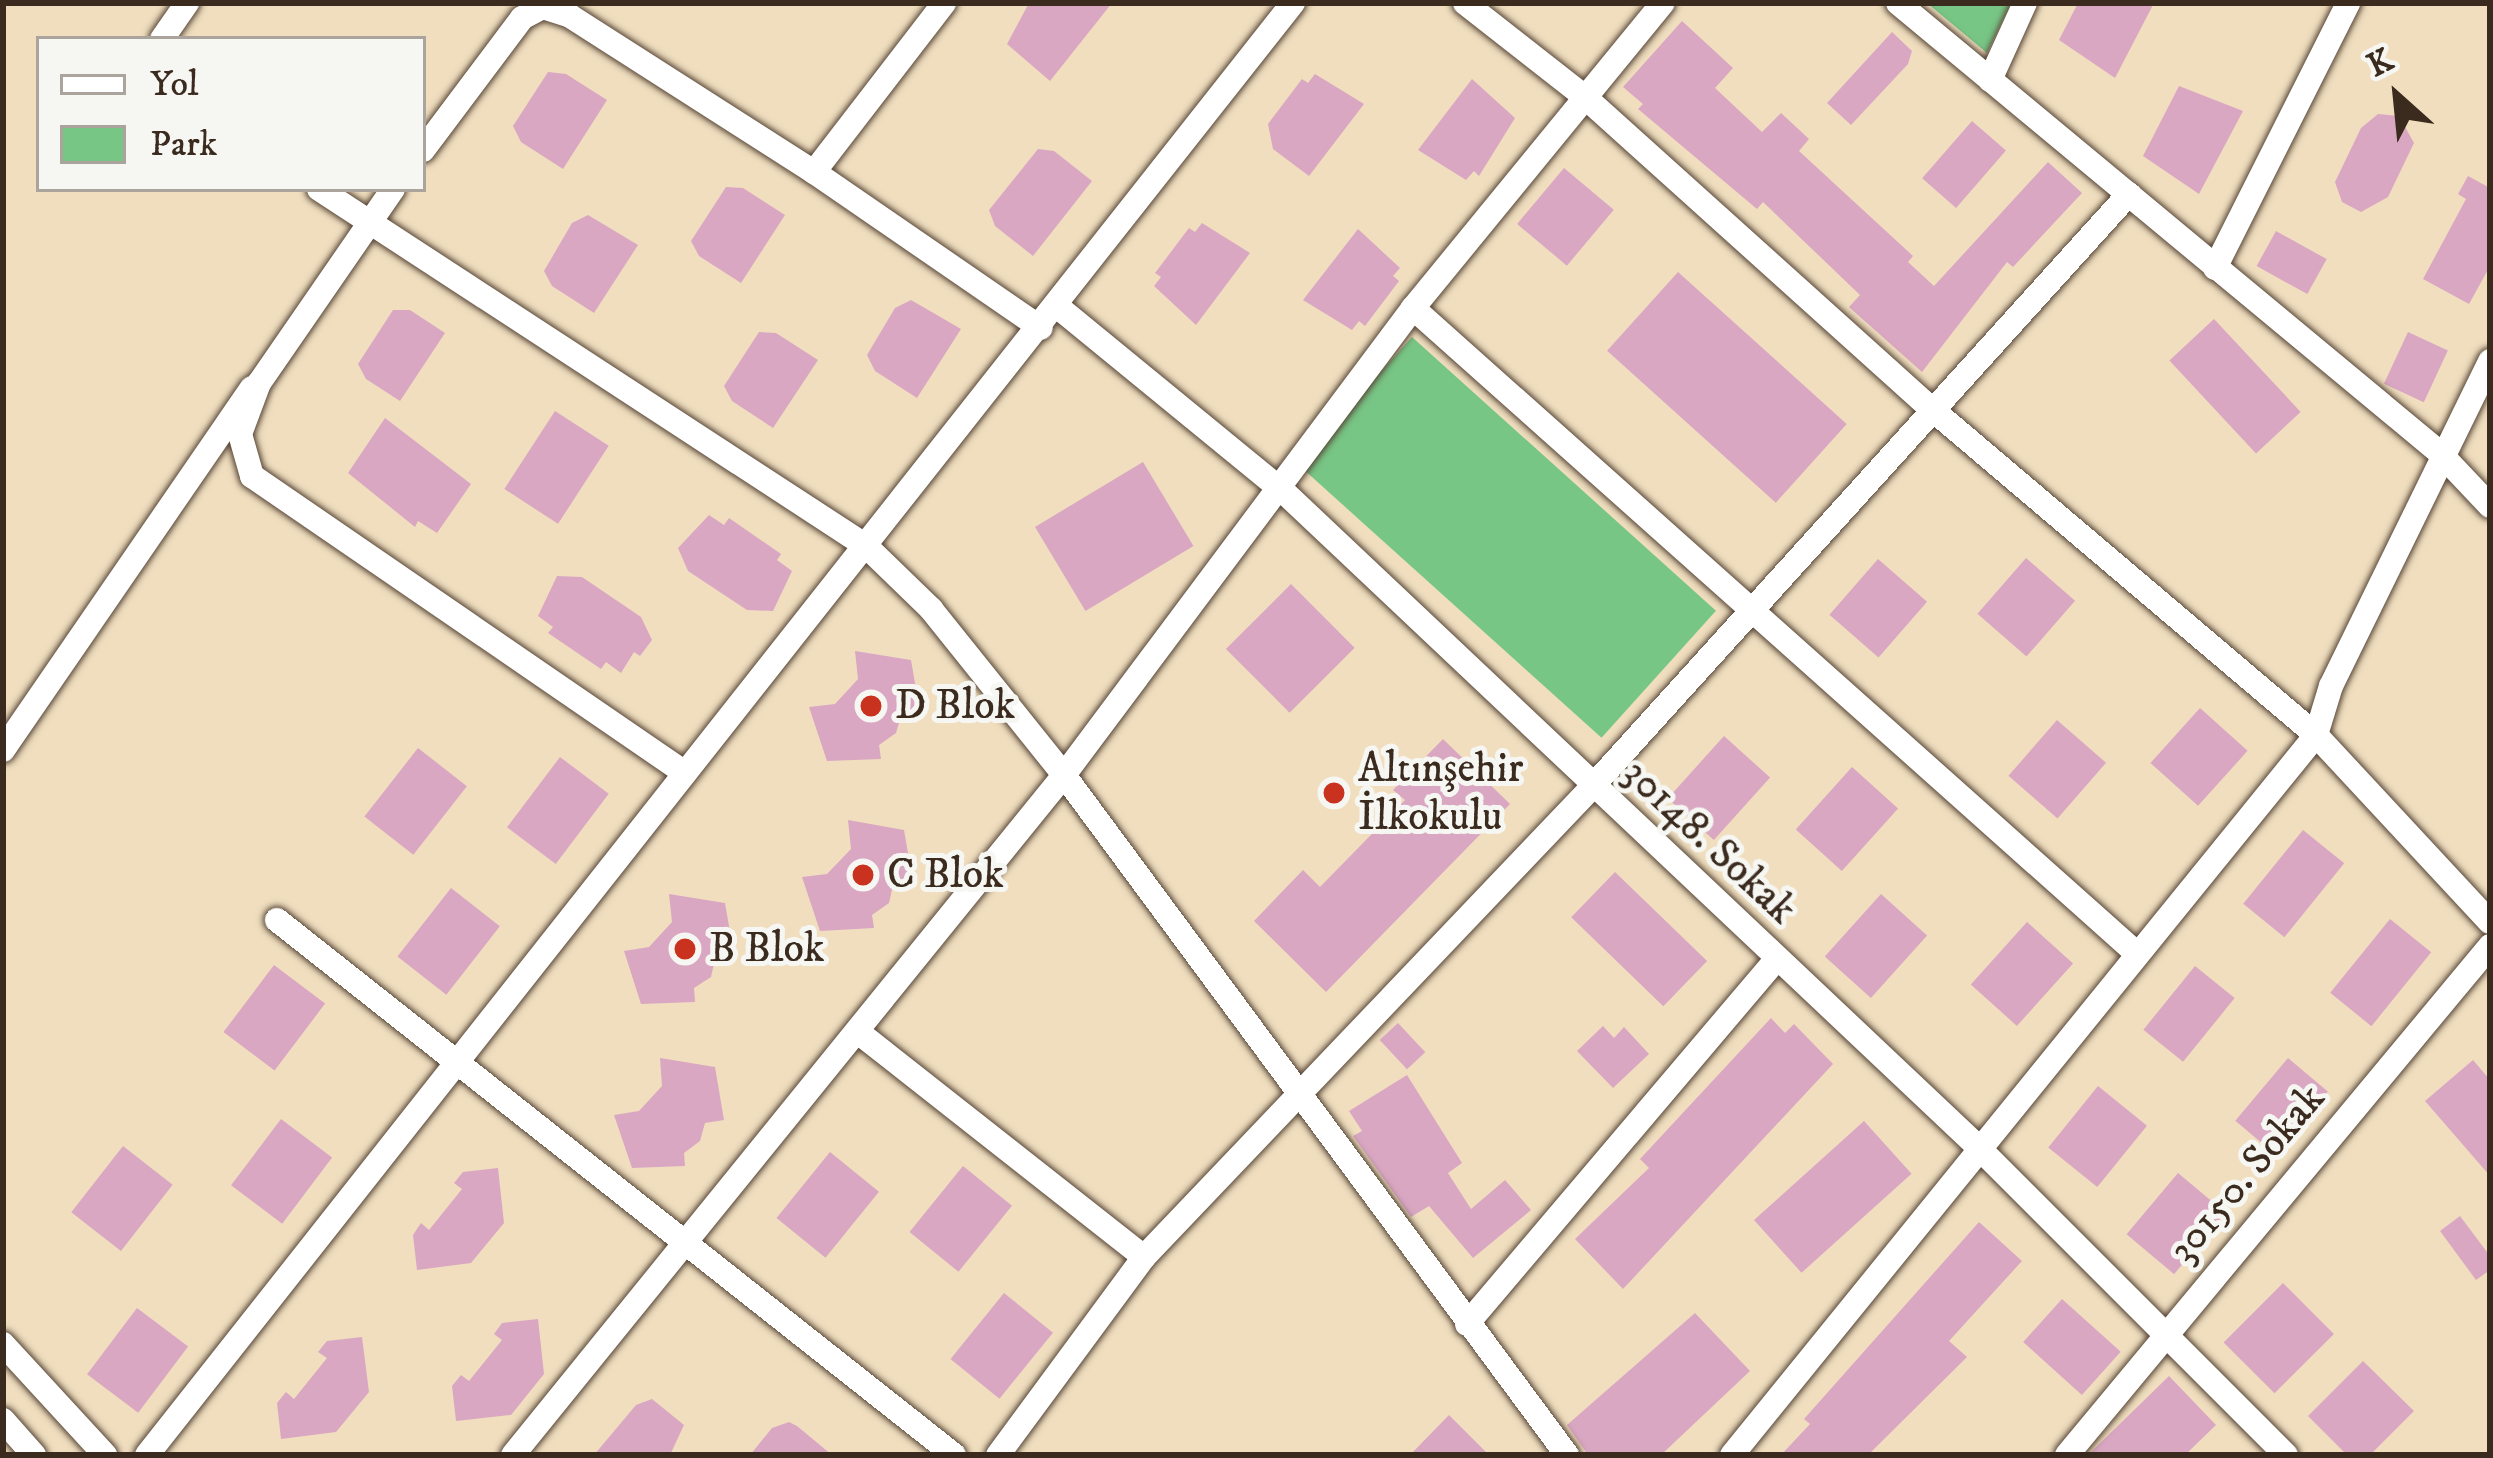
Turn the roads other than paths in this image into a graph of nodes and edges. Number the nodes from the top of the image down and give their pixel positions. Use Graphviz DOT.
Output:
graph roads {
  1 [pos="187,3"];
  2 [pos="944,3"];
  3 [pos="1293,3"];
  4 [pos="1466,3"];
  5 [pos="1663,3"];
  6 [pos="1898,3"];
  7 [pos="2025,3"];
  8 [pos="2348,3"];
  9 [pos="164,36"];
  10 [pos="1990,80"];
  11 [pos="1586,98"];
  12 [pos="426,146"];
  13 [pos="814,172"];
  14 [pos="324,192"];
  15 [pos="391,192"];
  16 [pos="2129,194"];
  17 [pos="369,222"];
  18 [pos="2216,268"];
  19 [pos="1058,307"];
  20 [pos="1413,308"];
  21 [pos="1041,328"];
  22 [pos="2490,361"];
  23 [pos="259,382"];
  24 [pos="1934,410"];
  25 [pos="2439,452"];
  26 [pos="1283,491"];
  27 [pos="2490,506"];
  28 [pos="866,546"];
  29 [pos="1752,612"];
  30 [pos="2316,735"];
  31 [pos="3,750"];
  32 [pos="685,773"];
  33 [pos="1064,775"];
  34 [pos="1592,787"];
  35 [pos="277,920"];
  36 [pos="2490,922"];
  37 [pos="2490,946"];
  38 [pos="2134,951"];
  39 [pos="1777,958"];
  40 [pos="858,1032"];
  41 [pos="461,1064"];
  42 [pos="1302,1100"];
  43 [pos="1977,1146"];
  44 [pos="685,1243"];
  45 [pos="1144,1257"];
  46 [pos="1467,1324"];
  47 [pos="2162,1334"];
  48 [pos="3,1344"];
  49 [pos="3,1420"];
  50 [pos="34,1455"];
  51 [pos="104,1455"];
  52 [pos="147,1455"];
  53 [pos="513,1455"];
  54 [pos="954,1455"];
  55 [pos="998,1455"];
  56 [pos="1567,1455"];
  57 [pos="1732,1455"];
  58 [pos="2067,1455"];
  59 [pos="2286,1455"];
  1 -- 9 [label="street"];
  2 -- 13 [label="street"];
  3 -- 19 [label="street"];
  4 -- 11 [label="street"];
  5 -- 11 [label="street"];
  6 -- 10 [label="street"];
  7 -- 10 [label="street"];
  8 -- 18 [label="street"];
  10 -- 16 [label="street"];
  11 -- 20 [label="street"];
  11 -- 24 [label="street"];
  12 -- 13 [label="street"];
  13 -- 21 [label="street"];
  14 -- 17 [label="street"];
  15 -- 17 [label="street"];
  16 -- 18 [label="street"];
  16 -- 24 [label="street"];
  17 -- 23 [label="street"];
  17 -- 28 [label="street"];
  18 -- 25 [label="street"];
  19 -- 21 [label="street"];
  19 -- 26 [label="street, 30148. Sokak"];
  20 -- 26 [label="street"];
  20 -- 29 [label="street"];
  21 -- 28 [label="street"];
  22 -- 25 [label="street"];
  23 -- 31 [label="street"];
  23 -- 32 [label="street"];
  24 -- 29 [label="street"];
  24 -- 30 [label="street"];
  25 -- 27 [label="street"];
  25 -- 30 [label="street"];
  26 -- 33 [label="street"];
  26 -- 34 [label="street, 30148. Sokak"];
  28 -- 32 [label="street"];
  28 -- 33 [label="street"];
  29 -- 34 [label="street"];
  29 -- 38 [label="street"];
  30 -- 36 [label="street"];
  30 -- 38 [label="street"];
  32 -- 41 [label="street"];
  33 -- 40 [label="street"];
  33 -- 42 [label="street"];
  34 -- 39 [label="street, 30148. Sokak"];
  34 -- 42 [label="street"];
  35 -- 41 [label="street"];
  37 -- 47 [label="street, 30150. Sokak"];
  38 -- 43 [label="street"];
  39 -- 43 [label="street, 30148. Sokak"];
  39 -- 46 [label="street"];
  40 -- 44 [label="street"];
  40 -- 45 [label="street"];
  41 -- 44 [label="street"];
  41 -- 52 [label="street"];
  42 -- 45 [label="street"];
  42 -- 46 [label="street"];
  43 -- 47 [label="street, 30148. Sokak"];
  43 -- 57 [label="street"];
  44 -- 53 [label="street"];
  44 -- 54 [label="street"];
  45 -- 55 [label="street"];
  46 -- 56 [label="street"];
  47 -- 58 [label="street, 30150. Sokak"];
  47 -- 59 [label="street, 30148. Sokak"];
  48 -- 51 [label="street"];
  49 -- 50 [label="street"];
}
